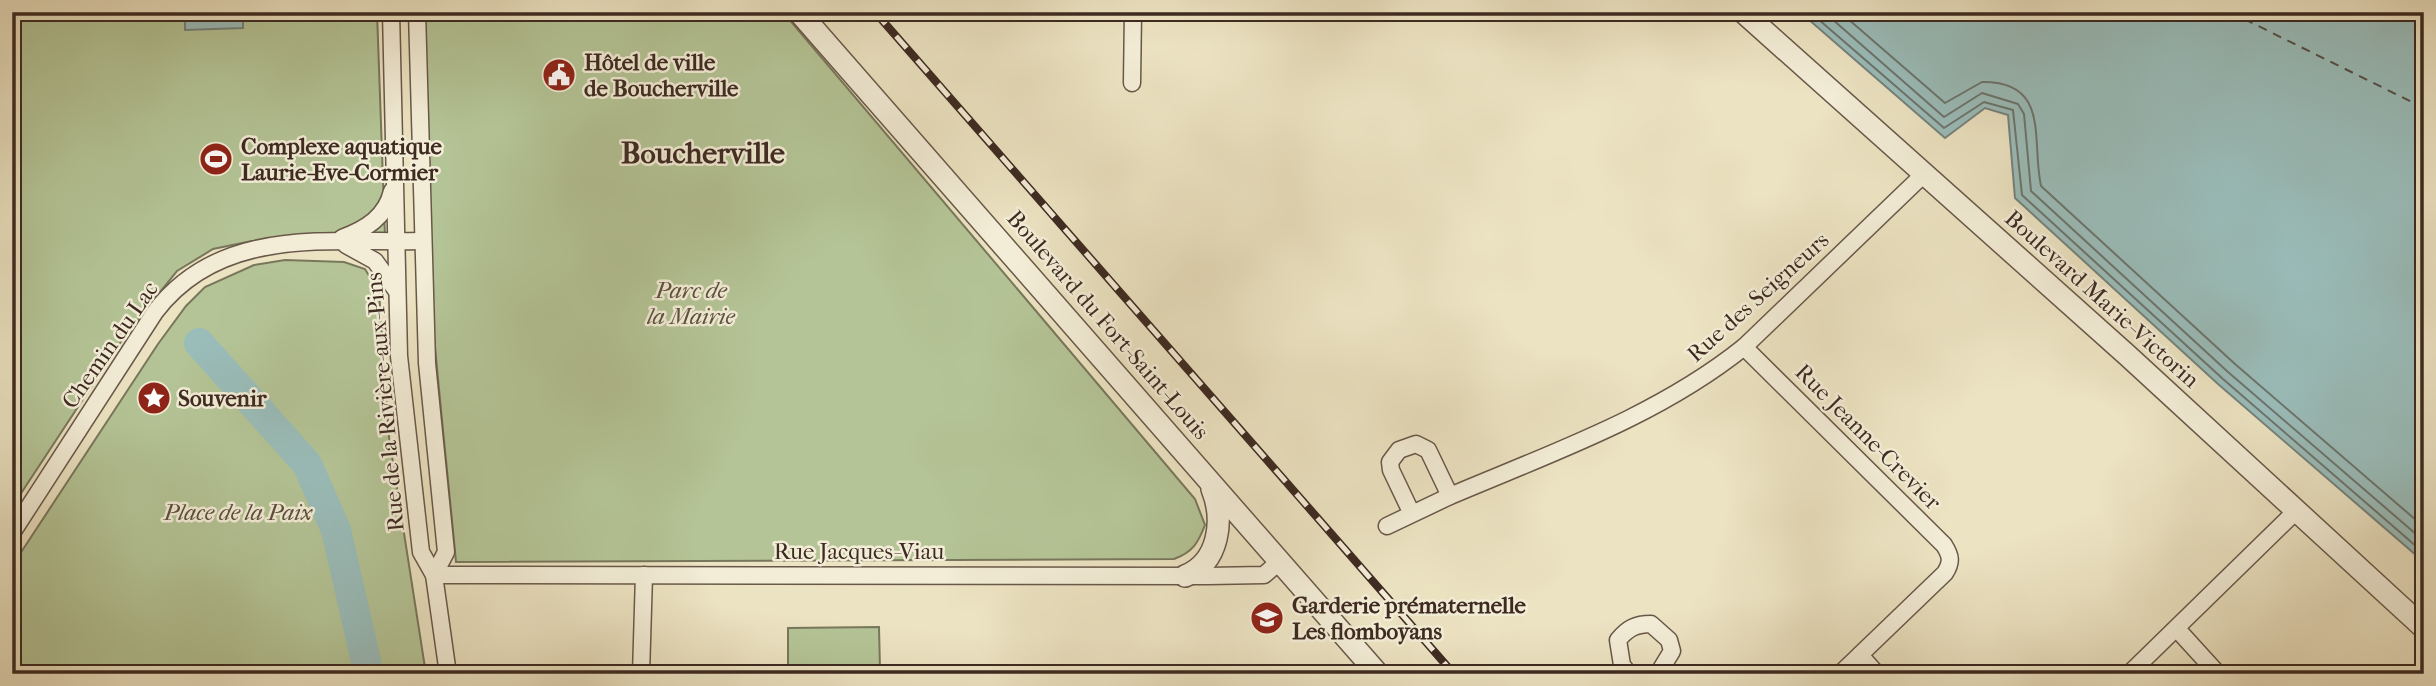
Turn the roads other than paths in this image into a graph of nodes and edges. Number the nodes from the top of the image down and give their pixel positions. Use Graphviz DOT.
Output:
graph roads {
  1 [pos="391,12"];
  2 [pos="417,12"];
  3 [pos="799,12"];
  4 [pos="1133,12"];
  5 [pos="1743,12"];
  6 [pos="1132,83"];
  7 [pos="1924,174"];
  8 [pos="396,175"];
  9 [pos="396,241"];
  10 [pos="422,241"];
  11 [pos="331,242"];
  12 [pos="397,292"];
  13 [pos="1744,347"];
  14 [pos="1209,480"];
  15 [pos="1450,496"];
  16 [pos="2296,511"];
  17 [pos="1412,514"];
  18 [pos="1387,526"];
  19 [pos="12,533"];
  20 [pos="1280,561"];
  21 [pos="434,575"];
  22 [pos="644,575"];
  23 [pos="1185,576"];
  24 [pos="2424,628"];
  25 [pos="2177,629"];
  26 [pos="1860,655"];
  27 [pos="448,674"];
  28 [pos="641,674"];
  29 [pos="1378,674"];
  30 [pos="1629,674"];
  31 [pos="1658,674"];
  32 [pos="1840,674"];
  33 [pos="1877,674"];
  34 [pos="2129,674"];
  35 [pos="2218,674"];
  1 -- 8 [label="street, Rue de la Rivière-aux-Pins"];
  2 -- 10 [label="street, Rue de la Rivière-aux-Pins"];
  3 -- 14 [label="street, Boulevard du Fort-Saint-Louis"];
  4 -- 6 [label="street"];
  5 -- 7 [label="street, Boulevard Marie-Victorin"];
  7 -- 13 [label="street, Rue des Seigneurs"];
  7 -- 16 [label="street, Boulevard Marie-Victorin"];
  8 -- 9 [label="street, Rue de la Rivière-aux-Pins"];
  8 -- 11 [label="street, Chemin du Lac"];
  9 -- 10 [label="street, Chemin du Lac"];
  9 -- 11 [label="street, Chemin du Lac"];
  9 -- 12 [label="street, Rue de la Rivière-aux-Pins"];
  10 -- 21 [label="street, Rue de la Rivière-aux-Pins"];
  11 -- 12 [label="street, Chemin du Lac"];
  11 -- 19 [label="street, Chemin du Lac"];
  12 -- 21 [label="street, Rue de la Rivière-aux-Pins"];
  13 -- 15 [label="street, Rue des Seigneurs"];
  13 -- 26 [label="street, Rue Jeanne-Crevier"];
  14 -- 20 [label="street, Boulevard du Fort-Saint-Louis"];
  14 -- 23 [label="street"];
  15 -- 17 [label="street, Rue des Seigneurs"];
  15 -- 17 [label="street"];
  16 -- 24 [label="street, Boulevard Marie-Victorin"];
  16 -- 25 [label="street"];
  17 -- 18 [label="street, Rue des Seigneurs"];
  20 -- 23 [label="street, Rue Jacques-Viau"];
  20 -- 29 [label="street, Boulevard du Fort-Saint-Louis"];
  21 -- 22 [label="street, Rue Jacques-Viau"];
  21 -- 27 [label="street, Rue de la Rivière-aux-Pins"];
  22 -- 23 [label="street, Rue Jacques-Viau"];
  22 -- 28 [label="street"];
  25 -- 34 [label="street"];
  25 -- 35 [label="street"];
  26 -- 32 [label="street"];
  26 -- 33 [label="street"];
  30 -- 31 [label="street"];
}
